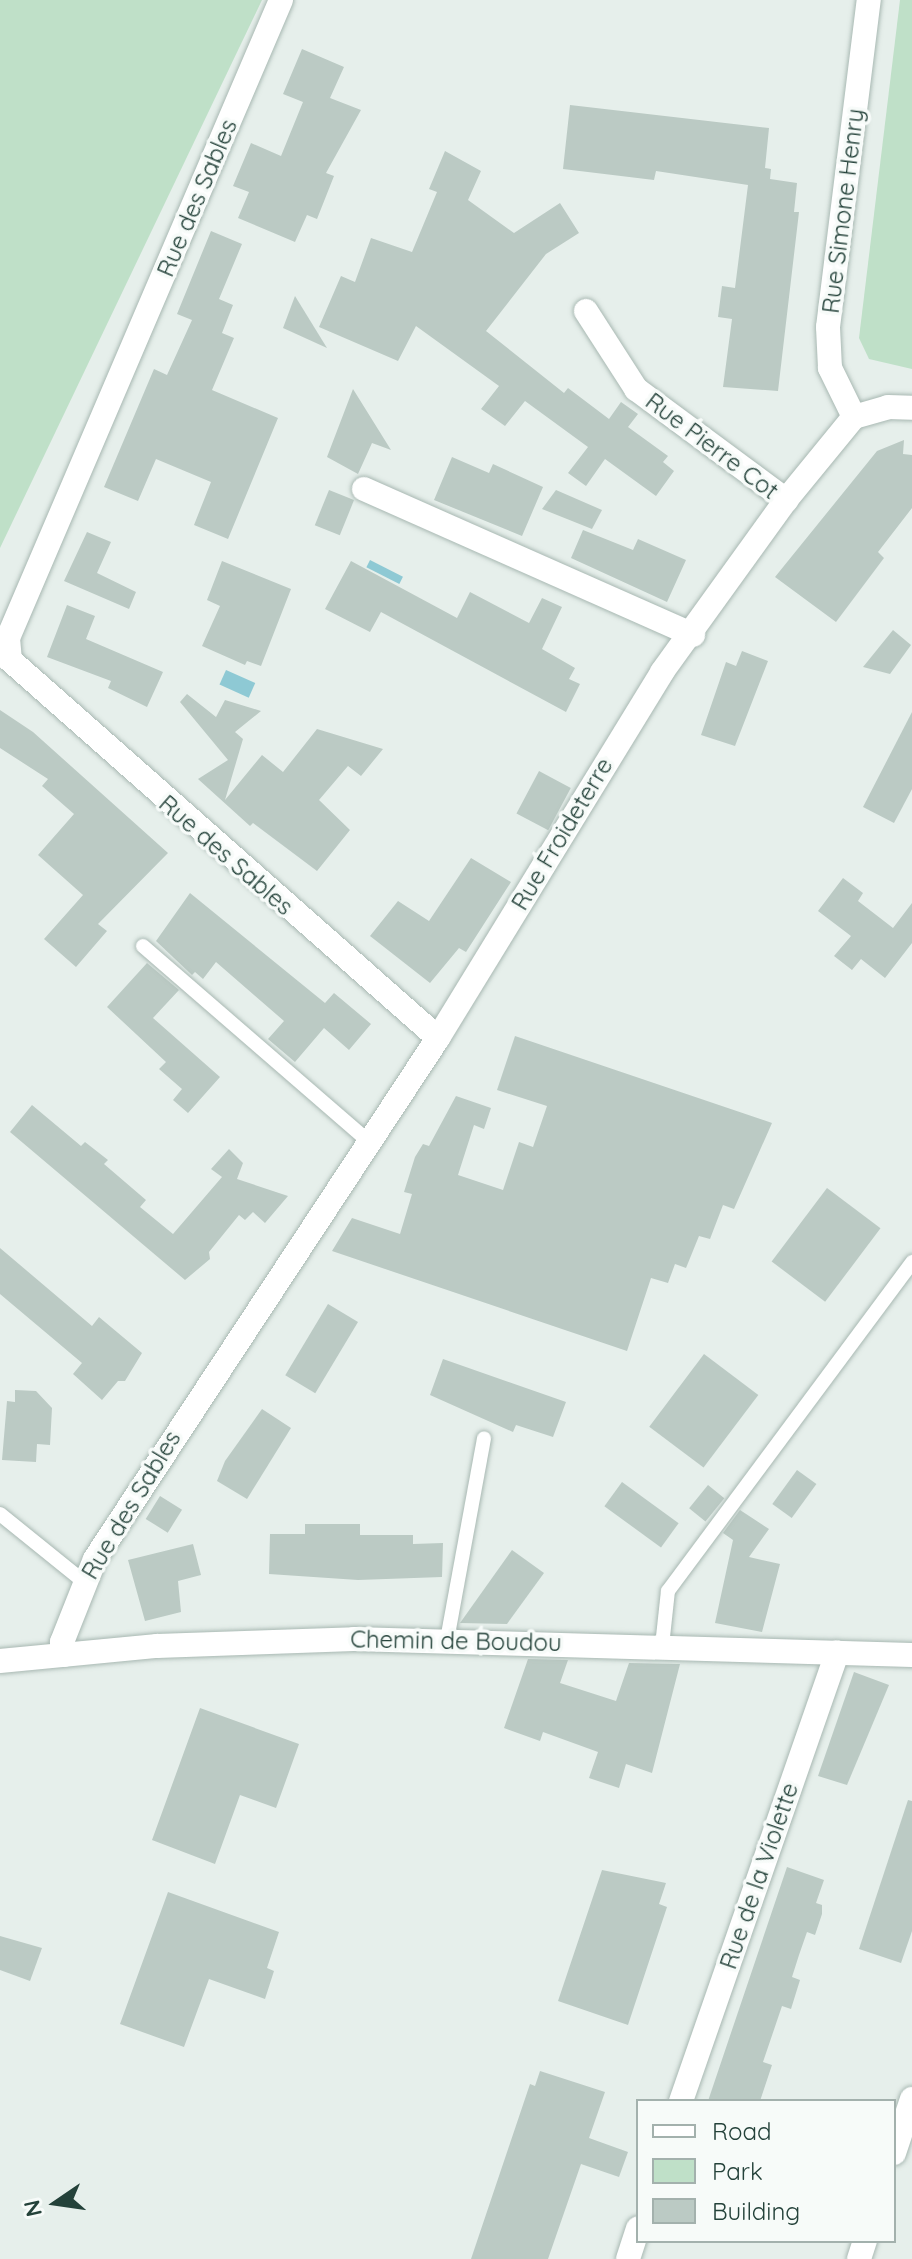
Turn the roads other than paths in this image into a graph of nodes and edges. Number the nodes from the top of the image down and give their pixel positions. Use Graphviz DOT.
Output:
graph roads {
  1 [pos="281,0"];
  2 [pos="869,0"];
  3 [pos="586,311"];
  4 [pos="912,408"];
  5 [pos="854,417"];
  6 [pos="364,489"];
  7 [pos="786,500"];
  8 [pos="693,635"];
  9 [pos="143,946"];
  10 [pos="438,1038"];
  11 [pos="369,1142"];
  12 [pos="912,1262"];
  13 [pos="484,1438"];
  14 [pos="0,1514"];
  15 [pos="83,1581"];
  16 [pos="447,1640"];
  17 [pos="662,1646"];
  18 [pos="837,1652"];
  19 [pos="64,1655"];
  20 [pos="912,1655"];
  21 [pos="0,1661"];
  22 [pos="682,2099"];
  23 [pos="912,2099"];
  24 [pos="896,2147"];
  25 [pos="636,2235"];
  26 [pos="628,2259"];
  1 -- 10 [label="street, Rue des Sables"];
  2 -- 5 [label="street, Rue Simone Henry"];
  3 -- 7 [label="street, Rue Pierre Cot"];
  4 -- 5 [label="street"];
  5 -- 7 [label="street, Rue Froideterre"];
  6 -- 8 [label="street"];
  7 -- 8 [label="street, Rue Froideterre"];
  8 -- 10 [label="street, Rue Froideterre"];
  9 -- 11 [label="lane"];
  10 -- 11 [label="street, Rue des Sables"];
  11 -- 15 [label="street, Rue des Sables"];
  12 -- 17 [label="lane"];
  13 -- 16 [label="lane"];
  14 -- 15 [label="lane"];
  15 -- 19 [label="street, Rue des Sables"];
  16 -- 17 [label="street, Chemin de Boudou"];
  16 -- 19 [label="street, Chemin de Boudou"];
  17 -- 18 [label="street, Chemin de Boudou"];
  18 -- 20 [label="street, Chemin de Boudou"];
  18 -- 22 [label="street, Rue de la Violette"];
  19 -- 21 [label="street, Chemin de Boudou"];
  23 -- 24 [label="street"];
  25 -- 26 [label="street"];
}
